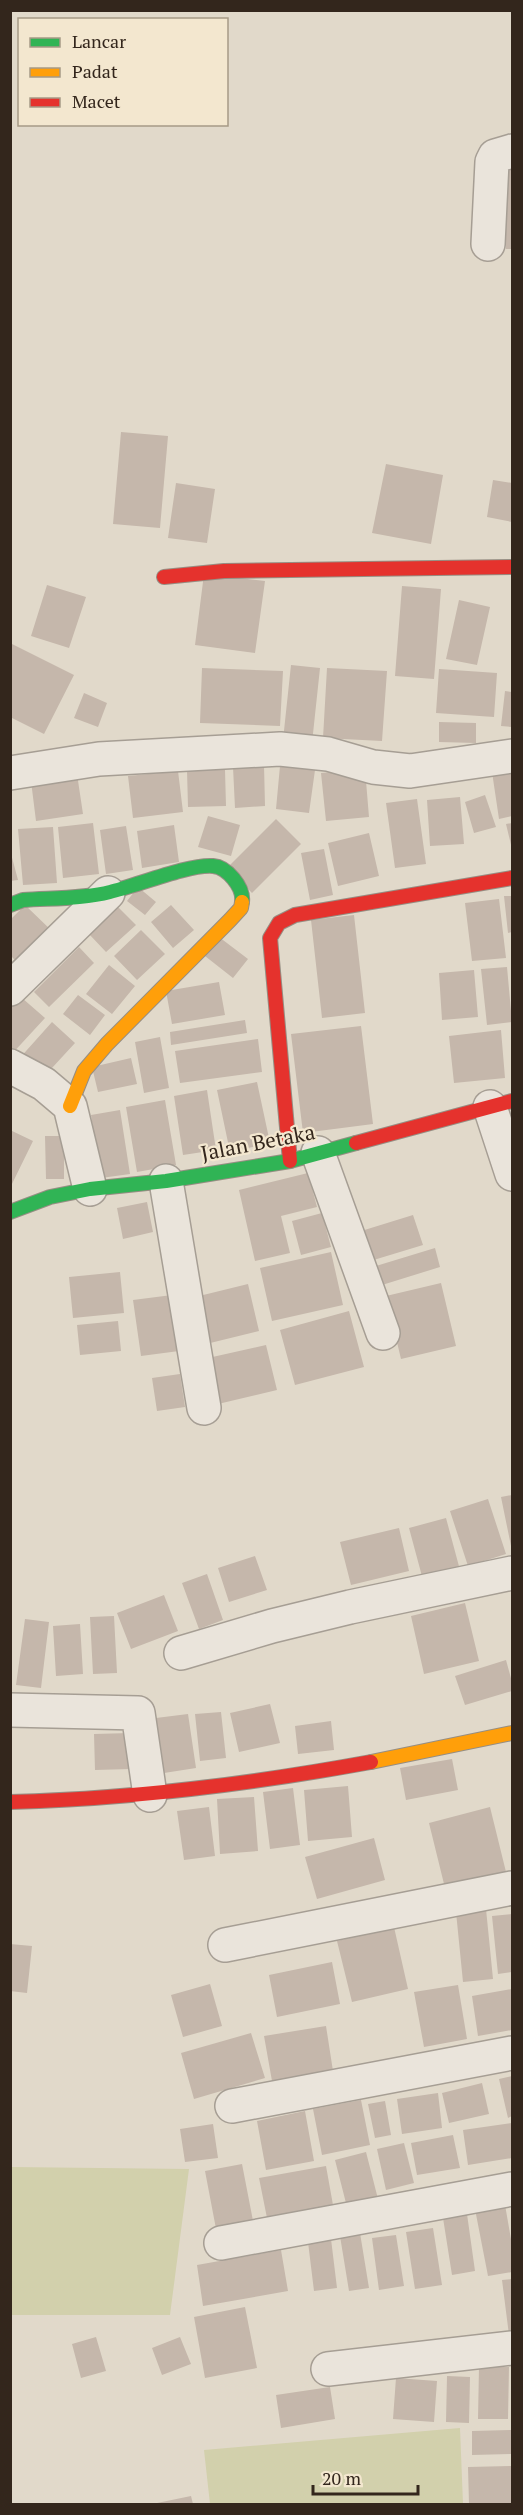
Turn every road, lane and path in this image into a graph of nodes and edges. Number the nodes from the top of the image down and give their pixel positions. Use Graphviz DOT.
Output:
graph roads {
  1 [pos="513,151"];
  2 [pos="488,244"];
  3 [pos="513,567"];
  4 [pos="164,577"];
  5 [pos="513,756"];
  6 [pos="10,773"];
  7 [pos="513,878"];
  8 [pos="108,893"];
  9 [pos="10,905"];
  10 [pos="10,989"];
  11 [pos="10,1066"];
  12 [pos="501,1104"];
  13 [pos="70,1106"];
  14 [pos="304,1157"];
  15 [pos="513,1174"];
  16 [pos="166,1181"];
  17 [pos="90,1189"];
  18 [pos="10,1212"];
  19 [pos="383,1333"];
  20 [pos="204,1408"];
  21 [pos="513,1573"];
  22 [pos="181,1653"];
  23 [pos="10,1710"];
  24 [pos="513,1733"];
  25 [pos="150,1795"];
  26 [pos="10,1802"];
  27 [pos="513,1888"];
  28 [pos="225,1945"];
  29 [pos="513,2053"];
  30 [pos="232,2106"];
  31 [pos="513,2189"];
  32 [pos="221,2243"];
  33 [pos="513,2348"];
  34 [pos="328,2369"];
  1 -- 2 [label="street"];
  3 -- 4 [label="street"];
  5 -- 6 [label="street"];
  7 -- 14 [label="street"];
  8 -- 9 [label="street"];
  8 -- 10 [label="street"];
  8 -- 13 [label="street"];
  11 -- 13 [label="street"];
  12 -- 14 [label="street, Jalan Betaka"];
  12 -- 15 [label="street"];
  13 -- 17 [label="street"];
  14 -- 16 [label="street, Jalan Betaka"];
  14 -- 19 [label="street"];
  16 -- 17 [label="street, Jalan Betaka"];
  16 -- 20 [label="street"];
  17 -- 18 [label="street, Jalan Betaka"];
  21 -- 22 [label="street"];
  23 -- 25 [label="street"];
  24 -- 25 [label="street"];
  25 -- 26 [label="street"];
  27 -- 28 [label="street"];
  29 -- 30 [label="street"];
  31 -- 32 [label="street"];
  33 -- 34 [label="street"];
}
